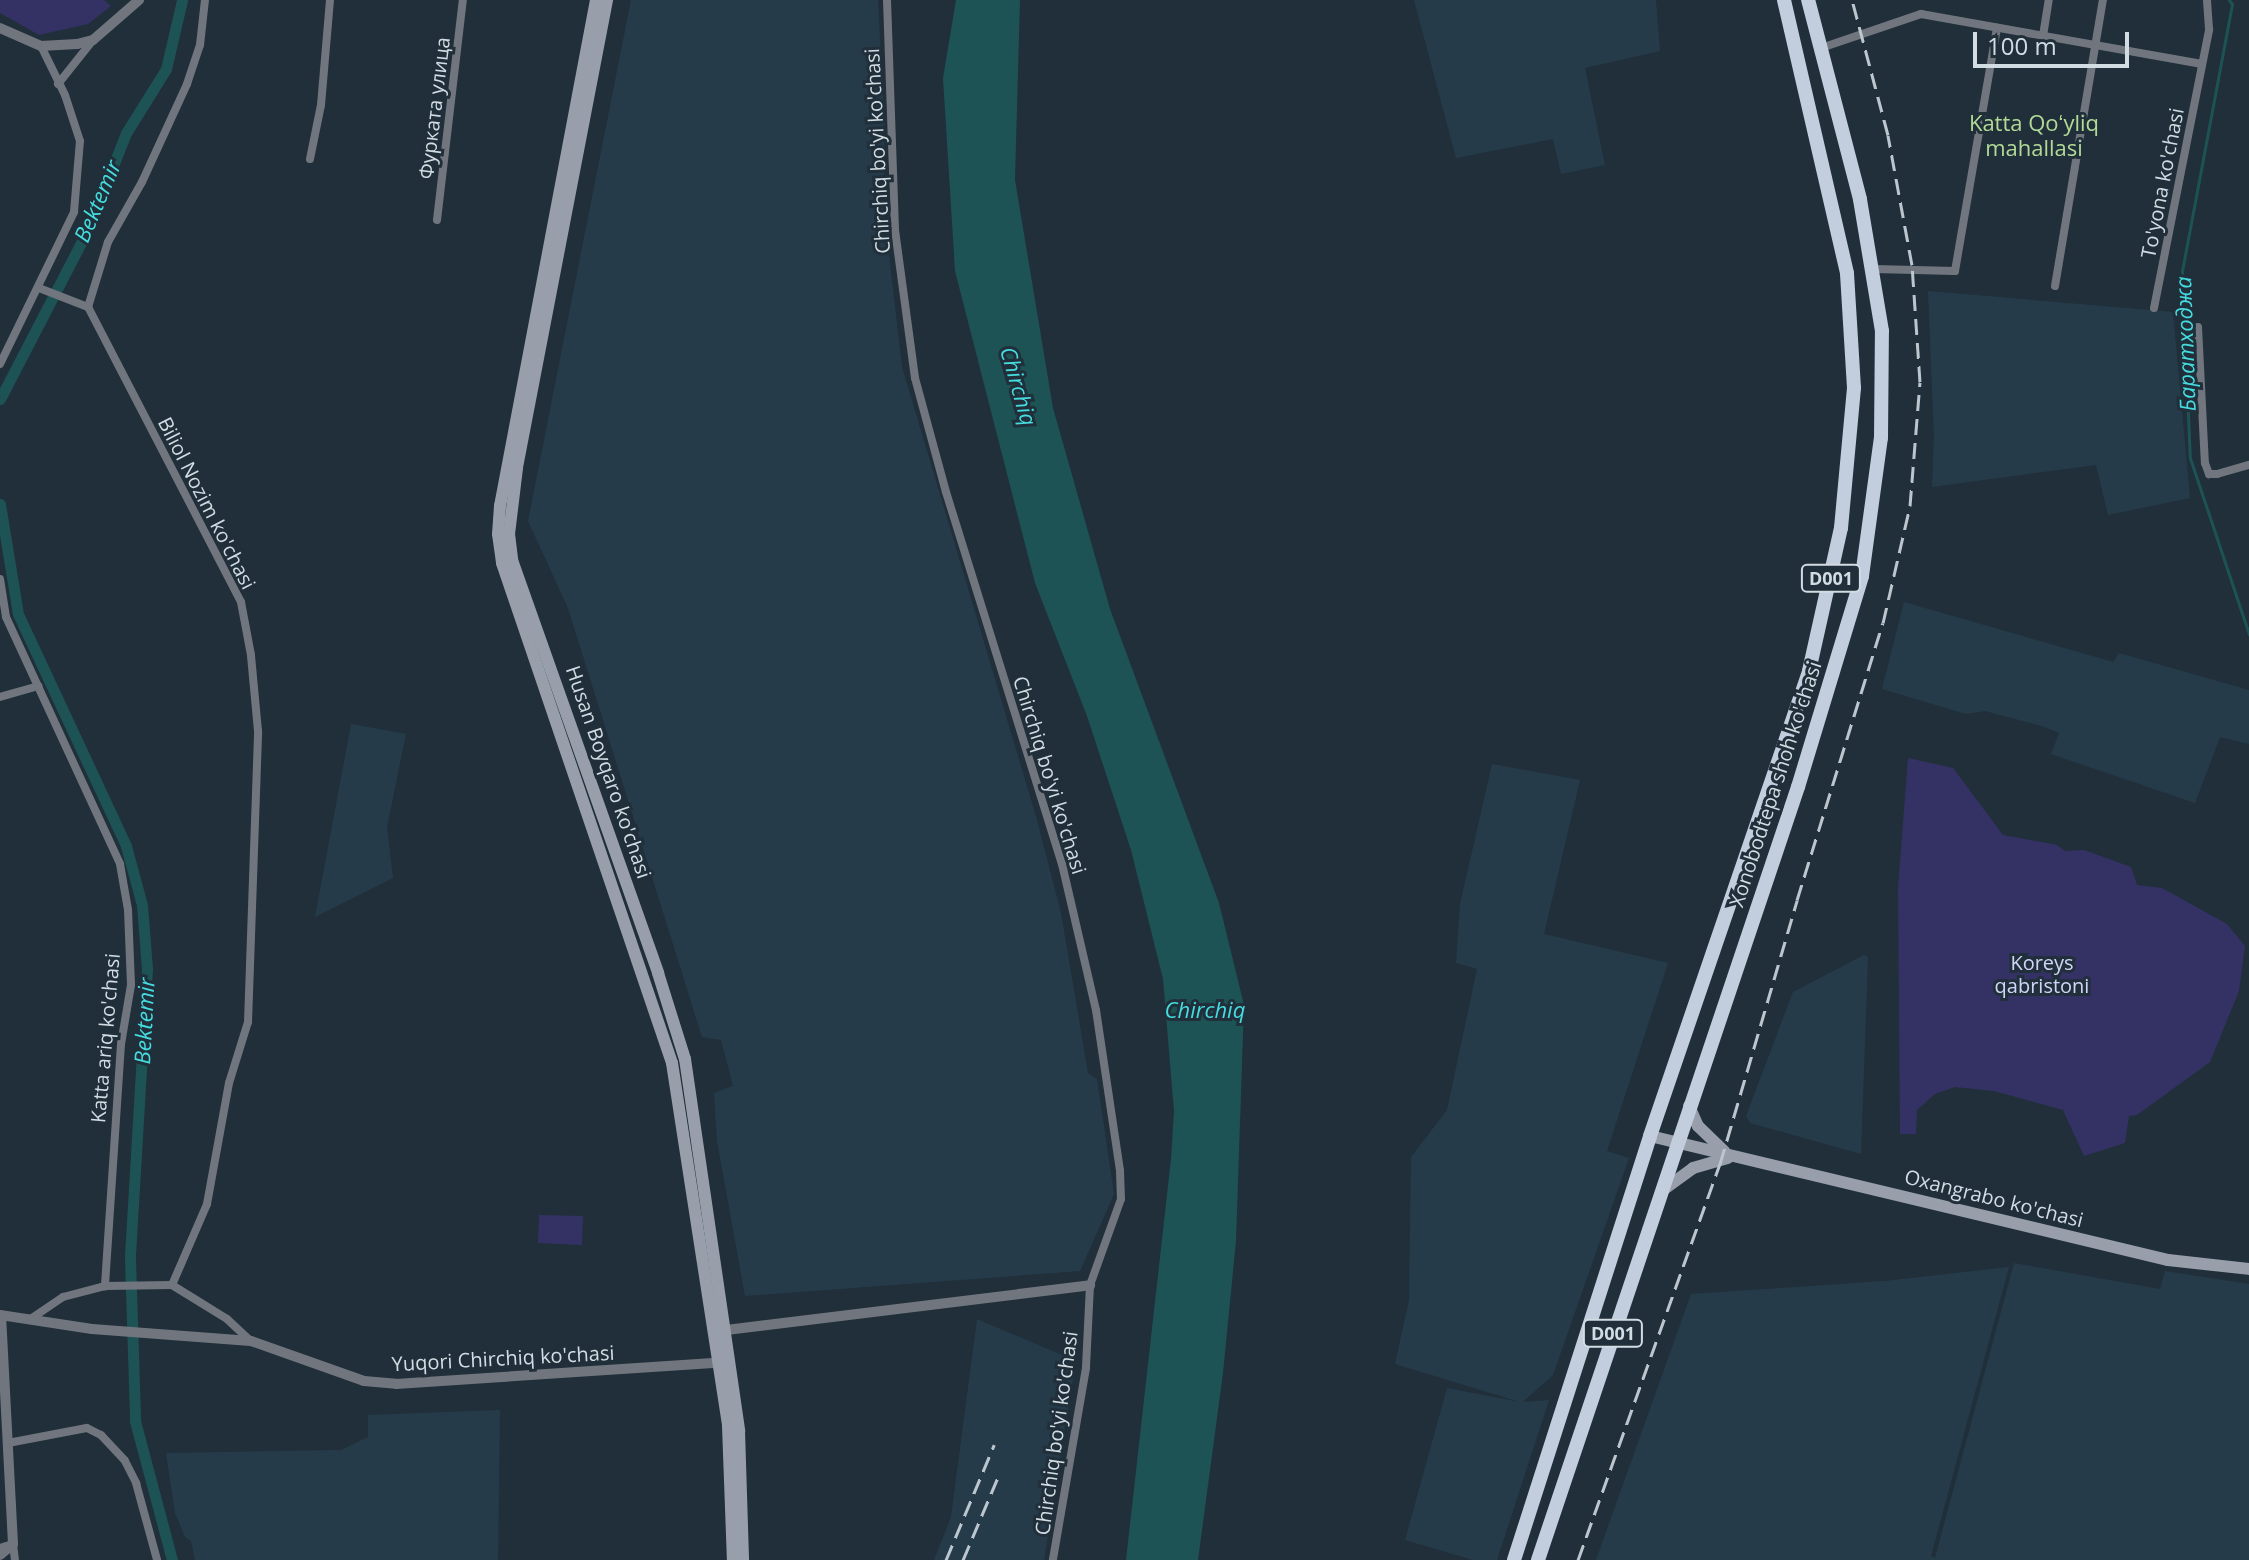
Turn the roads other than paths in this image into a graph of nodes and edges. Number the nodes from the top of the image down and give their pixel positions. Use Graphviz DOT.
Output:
graph roads {
  1 [pos="139,0"];
  2 [pos="205,0"];
  3 [pos="330,0"];
  4 [pos="463,0"];
  5 [pos="596,0"];
  6 [pos="607,0"];
  7 [pos="887,0"];
  8 [pos="1784,0"];
  9 [pos="1808,0"];
  10 [pos="2049,0"];
  11 [pos="2103,0"];
  12 [pos="2207,0"];
  13 [pos="0,28"];
  14 [pos="1997,28"];
  15 [pos="2043,36"];
  16 [pos="93,40"];
  17 [pos="2095,45"];
  18 [pos="41,46"];
  19 [pos="1821,48"];
  20 [pos="2201,64"];
  21 [pos="58,84"];
  22 [pos="310,159"];
  23 [pos="437,220"];
  24 [pos="1845,263"];
  25 [pos="1873,263"];
  26 [pos="2055,286"];
  27 [pos="39,288"];
  28 [pos="88,307"];
  29 [pos="2154,308"];
  30 [pos="2198,327"];
  31 [pos="0,364"];
  32 [pos="2249,465"];
  33 [pos="0,579"];
  34 [pos="1827,605"];
  35 [pos="1851,610"];
  36 [pos="38,686"];
  37 [pos="0,697"];
  38 [pos="652,975"];
  39 [pos="1689,1106"];
  40 [pos="1650,1136"];
  41 [pos="1677,1143"];
  42 [pos="1731,1157"];
  43 [pos="1660,1193"];
  44 [pos="2249,1269"];
  45 [pos="172,1285"];
  46 [pos="1090,1285"];
  47 [pos="105,1286"];
  48 [pos="0,1315"];
  49 [pos="28,1320"];
  50 [pos="720,1331"];
  51 [pos="251,1341"];
  52 [pos="725,1362"];
  53 [pos="8,1443"];
  54 [pos="13,1544"];
  55 [pos="0,1548"];
  56 [pos="0,1555"];
  57 [pos="738,1555"];
  58 [pos="15,1560"];
  59 [pos="157,1560"];
  60 [pos="1053,1560"];
  61 [pos="1514,1560"];
  62 [pos="1538,1560"];
  1 -- 16 [label="street"];
  2 -- 28 [label="street"];
  3 -- 22 [label="street"];
  4 -- 23 [label="street, Фурката улица"];
  5 -- 38 [label="main road, Husan Boyqaro ko'chasi"];
  6 -- 38 [label="main road, Husan Boyqaro ko'chasi"];
  7 -- 46 [label="street, Chirchiq bo'yi ko'chasi"];
  8 -- 24 [label="highway, Xonobodtepa shoh ko'chasi / D001"];
  9 -- 19 [label="highway, Xonobodtepa shoh ko'chasi / D001"];
  10 -- 15 [label="street"];
  11 -- 17 [label="street"];
  12 -- 20 [label="street, To'yona ko'chasi"];
  13 -- 18 [label="street"];
  14 -- 15 [label="street"];
  14 -- 19 [label="street"];
  14 -- 25 [label="street"];
  15 -- 17 [label="street"];
  16 -- 18 [label="street"];
  16 -- 21 [label="street"];
  17 -- 20 [label="street"];
  17 -- 26 [label="street"];
  18 -- 21 [label="street"];
  19 -- 25 [label="highway, Xonobodtepa shoh ko'chasi / D001"];
  20 -- 29 [label="street, To'yona ko'chasi"];
  21 -- 27 [label="street"];
  24 -- 25 [label="highway"];
  24 -- 34 [label="highway, Xonobodtepa shoh ko'chasi / D001"];
  25 -- 35 [label="highway, Xonobodtepa shoh ko'chasi / D001"];
  27 -- 28 [label="street"];
  27 -- 31 [label="street"];
  28 -- 45 [label="street, Biliol Nozim ko'chasi"];
  30 -- 32 [label="street"];
  33 -- 36 [label="street, Katta ariq ko'chasi"];
  34 -- 35 [label="highway"];
  34 -- 40 [label="highway, Xonobodtepa shoh ko'chasi / D001"];
  35 -- 39 [label="highway, Xonobodtepa shoh ko'chasi / D001"];
  36 -- 37 [label="street"];
  36 -- 47 [label="street, Katta ariq ko'chasi"];
  38 -- 50 [label="main road, Husan Boyqaro ko'chasi"];
  39 -- 41 [label="highway, Xonobodtepa shoh ko'chasi / D001"];
  39 -- 42 [label="main road"];
  40 -- 41 [label="main road, Oxangrabo ko'chasi"];
  40 -- 61 [label="highway, Xonobodtepa shoh ko'chasi / D001"];
  41 -- 42 [label="main road, Oxangrabo ko'chasi"];
  41 -- 43 [label="highway, Xonobodtepa shoh ko'chasi / D001"];
  42 -- 43 [label="main road, Oxangrabo ko'chasi"];
  42 -- 44 [label="main road, Oxangrabo ko'chasi"];
  43 -- 62 [label="highway, Xonobodtepa shoh ko'chasi / D001"];
  45 -- 47 [label="street"];
  45 -- 51 [label="street"];
  46 -- 50 [label="street"];
  46 -- 60 [label="street, Chirchiq bo'yi ko'chasi"];
  47 -- 49 [label="street"];
  48 -- 49 [label="street, Yuqori Chirchiq ko'chasi"];
  48 -- 53 [label="street"];
  49 -- 51 [label="street, Yuqori Chirchiq ko'chasi"];
  50 -- 52 [label="main road, Husan Boyqaro ko'chasi"];
  51 -- 52 [label="street, Yuqori Chirchiq ko'chasi"];
  52 -- 57 [label="main road, Husan Boyqaro ko'chasi"];
  53 -- 54 [label="street"];
  53 -- 59 [label="street"];
  54 -- 55 [label="street"];
  54 -- 56 [label="street"];
  54 -- 58 [label="street"];
}
